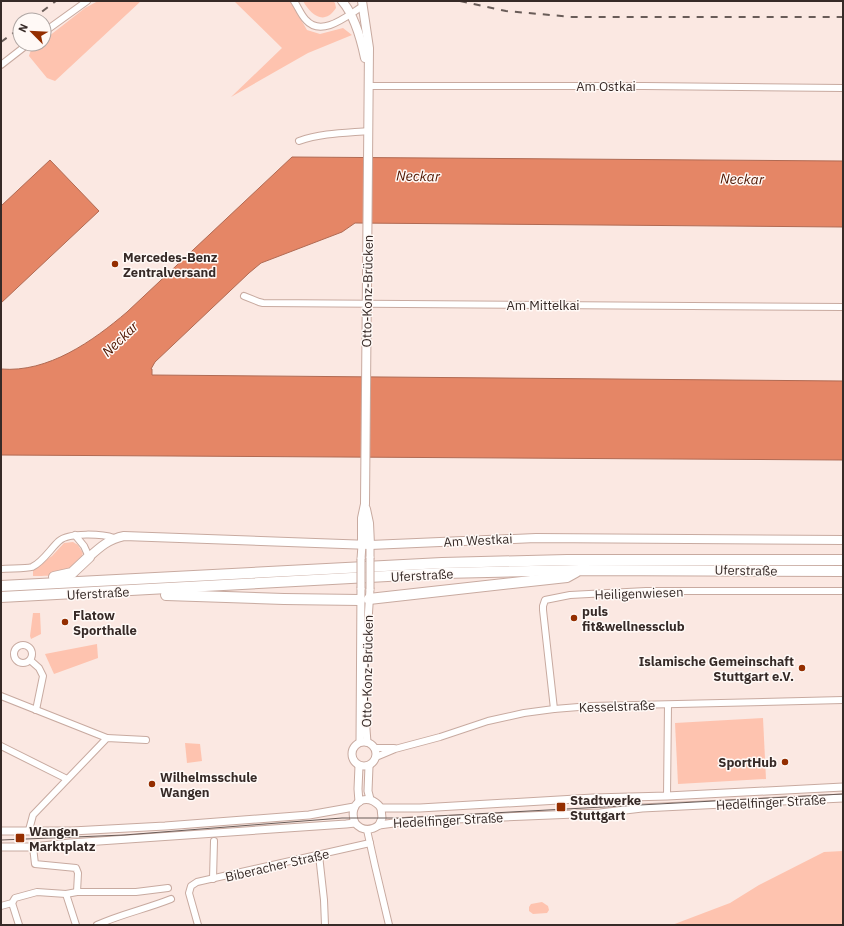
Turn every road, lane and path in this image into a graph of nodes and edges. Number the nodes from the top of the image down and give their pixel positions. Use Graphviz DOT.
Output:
graph roads {
  1 [pos="87,1"];
  2 [pos="294,1"];
  3 [pos="343,2"];
  4 [pos="362,3"];
  5 [pos="351,13"];
  6 [pos="52,26"];
  7 [pos="365,43"];
  8 [pos="18,52"];
  9 [pos="1,65"];
  10 [pos="369,82"];
  11 [pos="843,88"];
  12 [pos="368,131"];
  13 [pos="299,141"];
  14 [pos="244,296"];
  15 [pos="367,304"];
  16 [pos="843,307"];
  17 [pos="75,535"];
  18 [pos="114,538"];
  19 [pos="843,540"];
  20 [pos="366,545"];
  21 [pos="89,557"];
  22 [pos="843,560"];
  23 [pos="1,568"];
  24 [pos="580,570"];
  25 [pos="843,572"];
  26 [pos="42,583"];
  27 [pos="1,586"];
  28 [pos="151,590"];
  29 [pos="843,591"];
  30 [pos="366,596"];
  31 [pos="1,597"];
  32 [pos="30,660"];
  33 [pos="1,696"];
  34 [pos="843,700"];
  35 [pos="668,705"];
  36 [pos="554,709"];
  37 [pos="36,710"];
  38 [pos="107,738"];
  39 [pos="146,740"];
  40 [pos="364,742"];
  41 [pos="1,746"];
  42 [pos="375,748"];
  43 [pos="395,748"];
  44 [pos="376,757"];
  45 [pos="359,766"];
  46 [pos="369,766"];
  47 [pos="67,779"];
  48 [pos="843,787"];
  49 [pos="667,796"];
  50 [pos="843,798"];
  51 [pos="370,799"];
  52 [pos="357,804"];
  53 [pos="381,808"];
  54 [pos="355,823"];
  55 [pos="379,824"];
  56 [pos="29,830"];
  57 [pos="367,830"];
  58 [pos="1,831"];
  59 [pos="214,841"];
  60 [pos="370,843"];
  61 [pos="33,846"];
  62 [pos="1,847"];
  63 [pos="319,855"];
  64 [pos="213,879"];
  65 [pos="168,888"];
  66 [pos="77,892"];
  67 [pos="66,894"];
  68 [pos="170,899"];
  69 [pos="12,903"];
  70 [pos="1,906"];
  71 [pos="18,925"];
  72 [pos="76,925"];
  73 [pos="97,925"];
  74 [pos="198,925"];
  75 [pos="325,925"];
  76 [pos="389,925"];
  1 -- 6 [label="street"];
  2 -- 5 [label="street"];
  3 -- 5 [label="main road, Otto-Konz-Brücken"];
  4 -- 5 [label="street"];
  4 -- 7 [label="main road, Otto-Konz-Brücken"];
  5 -- 7 [label="main road, Otto-Konz-Brücken"];
  7 -- 10 [label="main road, Otto-Konz-Brücken"];
  8 -- 9 [label="street"];
  10 -- 11 [label="street, Am Ostkai"];
  10 -- 12 [label="main road, Otto-Konz-Brücken"];
  12 -- 13 [label="street"];
  12 -- 15 [label="main road, Otto-Konz-Brücken"];
  14 -- 15 [label="street, Am Mittelkai"];
  15 -- 16 [label="street, Am Mittelkai"];
  15 -- 20 [label="main road, Otto-Konz-Brücken"];
  17 -- 18 [label="street, Am Westkai"];
  17 -- 21 [label="street"];
  17 -- 23 [label="street, Am Westkai"];
  18 -- 20 [label="main road, Am Westkai"];
  18 -- 21 [label="main road, Am Westkai"];
  19 -- 20 [label="main road, Am Westkai"];
  20 -- 30 [label="street, Otto-Konz-Brücken, bridge"];
  20 -- 30 [label="street, Otto-Konz-Brücken, bridge"];
  21 -- 26 [label="highway"];
  22 -- 26 [label="highway, Uferstraße"];
  24 -- 25 [label="highway, Uferstraße"];
  24 -- 28 [label="highway, Uferstraße"];
  24 -- 30 [label="highway"];
  26 -- 27 [label="highway, Uferstraße"];
  28 -- 30 [label="highway"];
  28 -- 31 [label="highway, Uferstraße"];
  29 -- 36 [label="street, Heiligenwiesen"];
  30 -- 40 [label="street, Otto-Konz-Brücken"];
  32 -- 37 [label="street"];
  33 -- 37 [label="street"];
  34 -- 35 [label="street, Kesselstraße"];
  35 -- 36 [label="street, Kesselstraße"];
  35 -- 49 [label="street"];
  36 -- 43 [label="street, Kesselstraße"];
  37 -- 38 [label="street"];
  38 -- 39 [label="street"];
  38 -- 47 [label="street"];
  40 -- 42 [label="street, Otto-Konz-Brücken"];
  40 -- 45 [label="street, Otto-Konz-Brücken"];
  41 -- 47 [label="street"];
  42 -- 43 [label="street, Kesselstraße"];
  42 -- 44 [label="street"];
  43 -- 44 [label="street, Kesselstraße"];
  44 -- 46 [label="street"];
  45 -- 46 [label="street"];
  45 -- 52 [label="street, Otto-Konz-Brücken"];
  46 -- 51 [label="street"];
  47 -- 56 [label="street"];
  48 -- 49 [label="street, Hedelfinger Straße"];
  49 -- 53 [label="street, Hedelfinger Straße"];
  50 -- 55 [label="street, Hedelfinger Straße"];
  51 -- 52 [label="street"];
  51 -- 53 [label="street, Hedelfinger Straße"];
  52 -- 54 [label="street, Otto-Konz-Brücken"];
  52 -- 56 [label="street"];
  53 -- 55 [label="street"];
  54 -- 57 [label="street"];
  54 -- 61 [label="street"];
  55 -- 57 [label="street, Hedelfinger Straße"];
  56 -- 58 [label="street"];
  57 -- 60 [label="street"];
  59 -- 64 [label="street"];
  60 -- 63 [label="street, Biberacher Straße"];
  60 -- 76 [label="street"];
  61 -- 62 [label="street"];
  61 -- 66 [label="street"];
  63 -- 64 [label="street, Biberacher Straße"];
  63 -- 75 [label="street"];
  64 -- 74 [label="street, Biberacher Straße"];
  65 -- 66 [label="street"];
  66 -- 67 [label="street"];
  67 -- 69 [label="street"];
  67 -- 72 [label="street"];
  68 -- 73 [label="street"];
  69 -- 70 [label="street"];
  69 -- 71 [label="street"];
}
